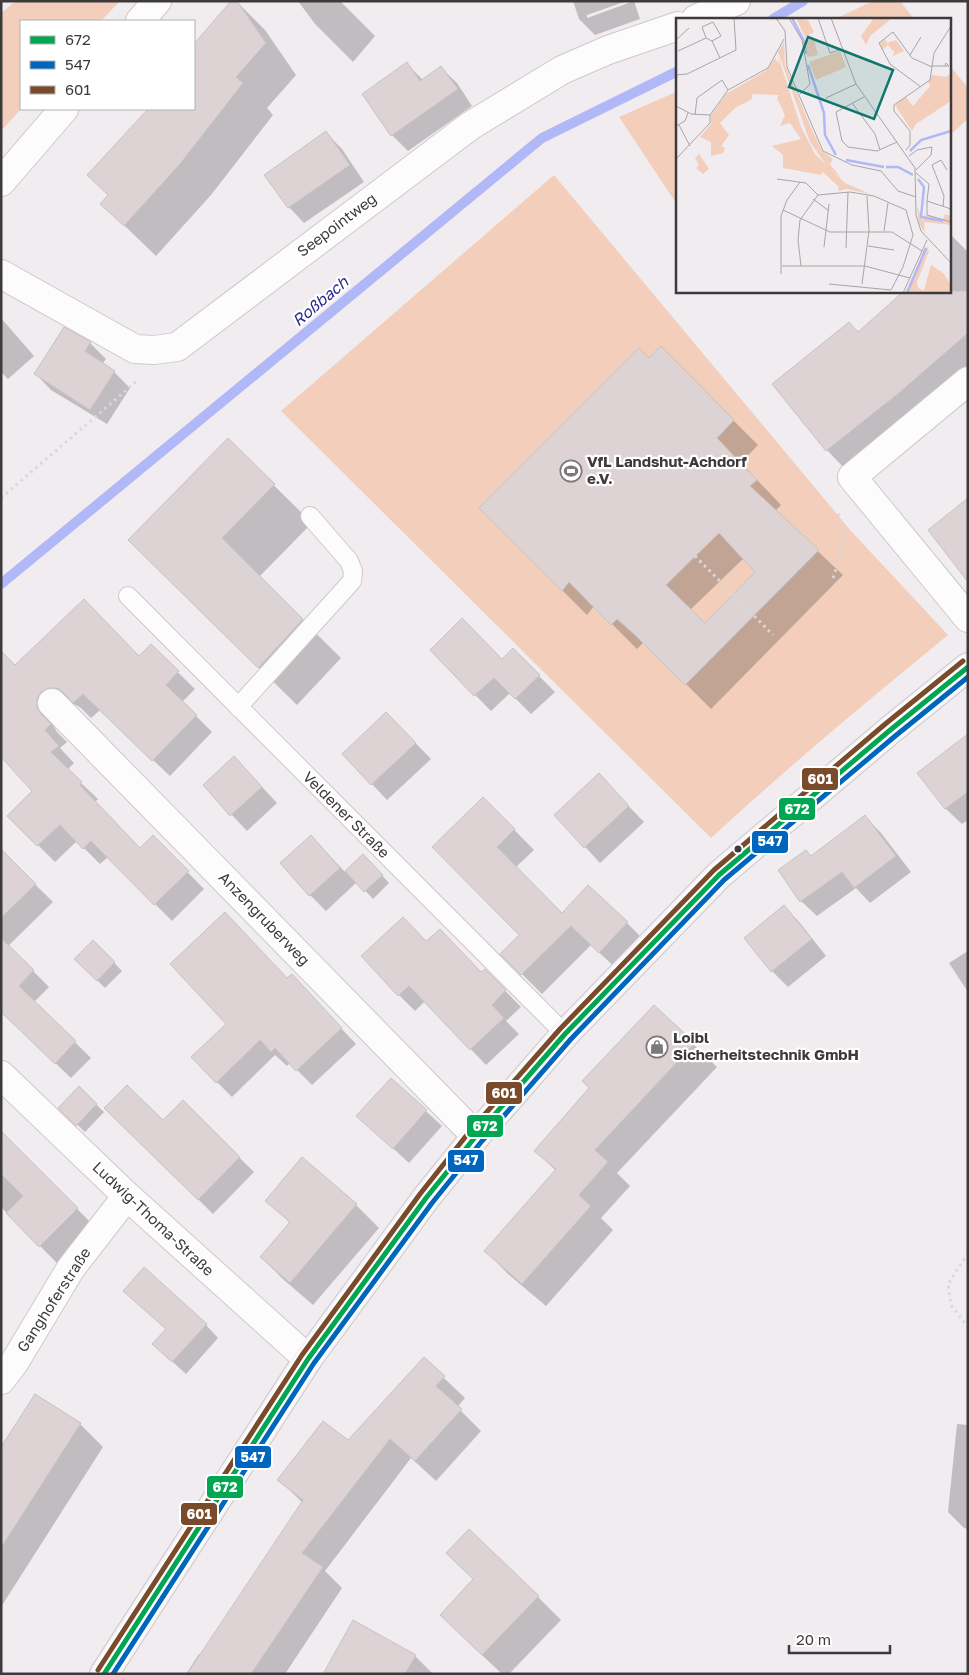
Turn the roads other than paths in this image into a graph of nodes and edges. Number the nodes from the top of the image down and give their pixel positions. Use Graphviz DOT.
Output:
graph roads {
  1 [pos="157,1"];
  2 [pos="736,1"];
  3 [pos="698,18"];
  4 [pos="141,20"];
  5 [pos="676,27"];
  6 [pos="63,110"];
  7 [pos="1,182"];
  8 [pos="1,274"];
  9 [pos="968,381"];
  10 [pos="310,516"];
  11 [pos="128,596"];
  12 [pos="968,618"];
  13 [pos="968,667"];
  14 [pos="52,703"];
  15 [pos="238,707"];
  16 [pos="564,1034"];
  17 [pos="1,1075"];
  18 [pos="476,1136"];
  19 [pos="127,1196"];
  20 [pos="308,1360"];
  21 [pos="1,1380"];
  22 [pos="104,1674"];
  1 -- 4 [label="street"];
  2 -- 3 [label="street"];
  5 -- 8 [label="street, Seepointweg"];
  6 -- 7 [label="street"];
  9 -- 12 [label="street"];
  10 -- 15 [label="lane"];
  11 -- 15 [label="lane, Veldener Straße"];
  13 -- 16 [label="main road"];
  14 -- 18 [label="street, Anzengruberweg"];
  15 -- 16 [label="lane, Veldener Straße"];
  16 -- 18 [label="main road"];
  17 -- 19 [label="street, Ludwig-Thoma-Straße"];
  18 -- 20 [label="main road"];
  19 -- 20 [label="street, Ludwig-Thoma-Straße"];
  19 -- 21 [label="street, Ganghoferstraße"];
  20 -- 22 [label="main road"];
}
